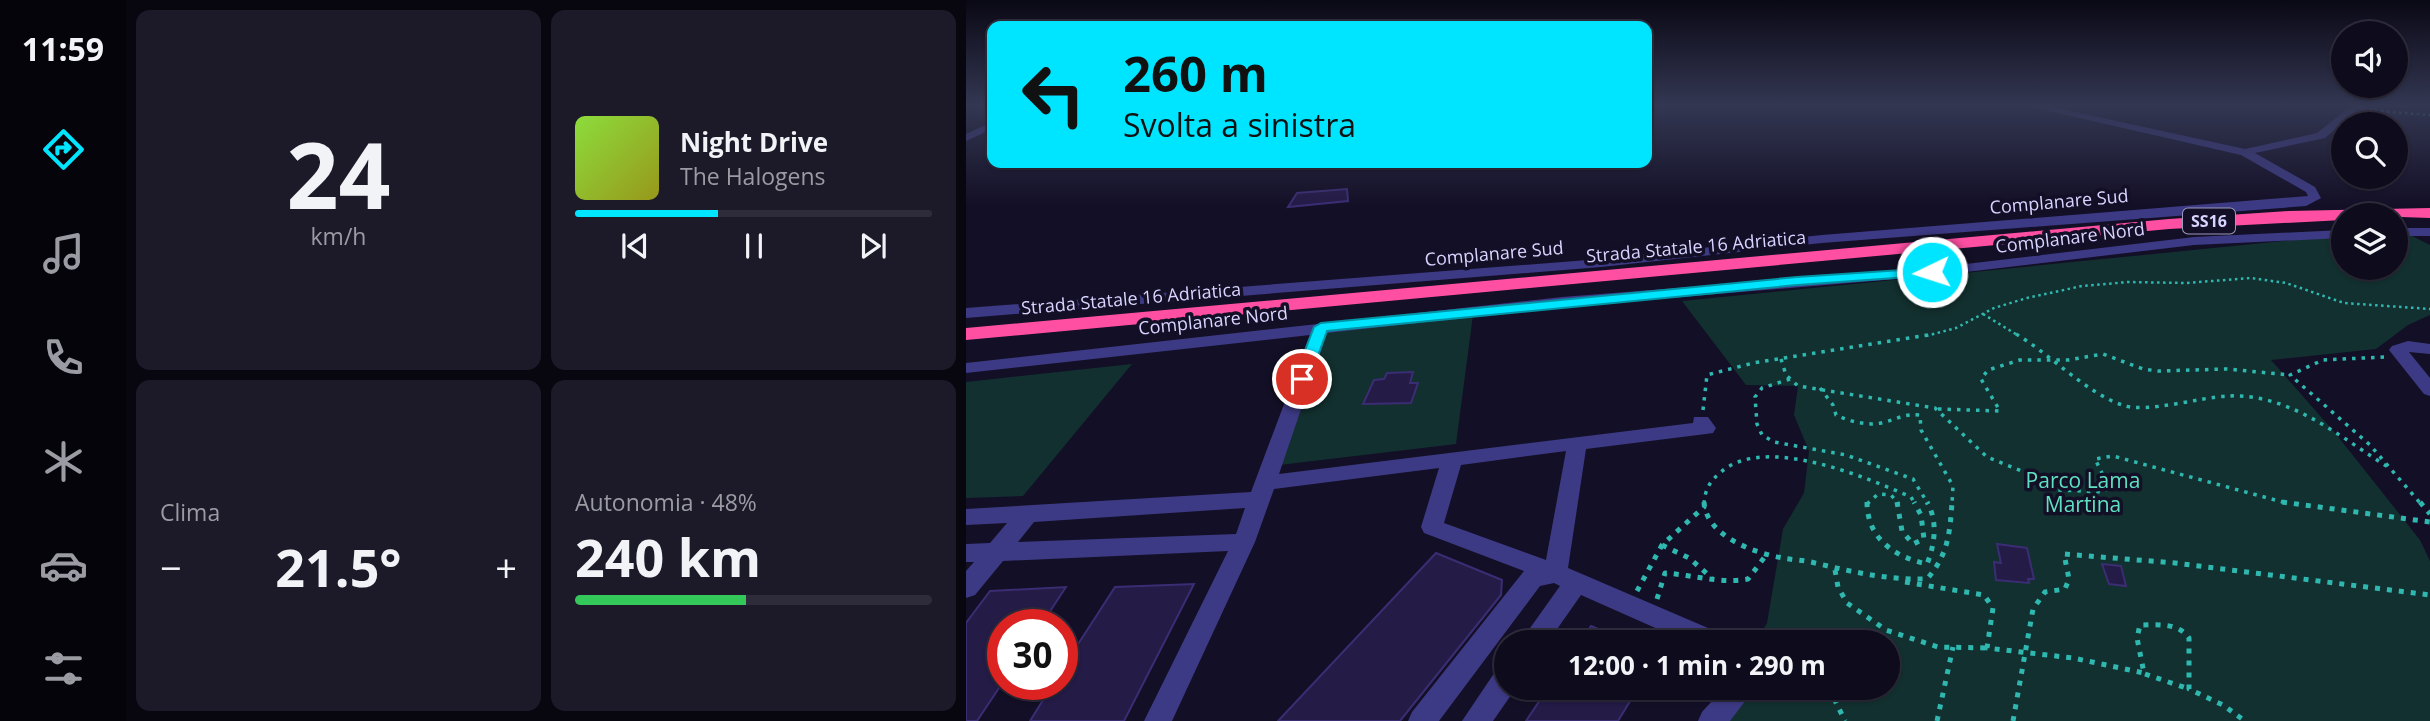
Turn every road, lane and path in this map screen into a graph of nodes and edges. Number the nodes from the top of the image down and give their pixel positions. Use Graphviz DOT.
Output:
graph roads {
  1 [pos="2183,139"];
  2 [pos="2308,139"];
  3 [pos="2245,152"];
  4 [pos="2430,213"];
  5 [pos="2430,220"];
  6 [pos="2331,223"];
  7 [pos="2408,226"];
  8 [pos="2408,229"];
  9 [pos="2408,231"];
  10 [pos="2430,232"];
  11 [pos="2331,235"];
  12 [pos="2430,240"];
  13 [pos="2430,309"];
  14 [pos="966,313"];
  15 [pos="1983,314"];
  16 [pos="1321,327"];
  17 [pos="966,334"];
  18 [pos="966,343"];
  19 [pos="2430,349"];
  20 [pos="2402,356"];
  21 [pos="1782,359"];
  22 [pos="2051,360"];
  23 [pos="966,368"];
  24 [pos="2290,375"];
  25 [pos="1790,379"];
  26 [pos="1819,388"];
  27 [pos="2430,390"];
  28 [pos="1936,408"];
  29 [pos="1701,421"];
  30 [pos="1577,443"];
  31 [pos="1452,459"];
  32 [pos="2391,469"];
  33 [pos="1261,491"];
  34 [pos="1705,506"];
  35 [pos="1028,514"];
  36 [pos="2430,514"];
  37 [pos="966,517"];
  38 [pos="2430,522"];
  39 [pos="1244,542"];
  40 [pos="1662,545"];
  41 [pos="995,551"];
  42 [pos="966,553"];
  43 [pos="1767,554"];
  44 [pos="1835,570"];
  45 [pos="1565,578"];
  46 [pos="1713,579"];
  47 [pos="1896,580"];
  48 [pos="966,587"];
  49 [pos="2430,595"];
  50 [pos="1635,596"];
  51 [pos="1655,604"];
  52 [pos="1539,630"];
  53 [pos="1685,630"];
  54 [pos="1953,647"];
  55 [pos="1987,648"];
  56 [pos="2144,673"];
  57 [pos="2189,690"];
  58 [pos="1494,696"];
  59 [pos="1730,700"];
  60 [pos="1835,700"];
  61 [pos="1158,721"];
  62 [pos="1422,721"];
  63 [pos="1476,721"];
  64 [pos="1712,721"];
  65 [pos="1845,721"];
  66 [pos="1937,721"];
  67 [pos="2013,721"];
  68 [pos="2245,721"];
  1 -- 3 [label="street"];
  2 -- 3 [label="street"];
  3 -- 14 [label="street, Complanare Sud"];
  4 -- 17 [label="highway, Strada Statale 16 Adriatica / SS16"];
  5 -- 7 [label="highway"];
  6 -- 18 [label="highway, Strada Statale 16 Adriatica / SS16"];
  8 -- 10 [label="street"];
  9 -- 12 [label="street"];
  11 -- 16 [label="street, Complanare Nord"];
  13 -- 15 [label="path"];
  15 -- 21 [label="path"];
  15 -- 22 [label="path"];
  16 -- 23 [label="street, Complanare Nord"];
  16 -- 33 [label="street"];
  19 -- 20 [label="street"];
  20 -- 24 [label="path"];
  20 -- 27 [label="street"];
  21 -- 25 [label="path"];
  21 -- 29 [label="path"];
  22 -- 24 [label="path"];
  22 -- 28 [label="path"];
  22 -- 32 [label="path"];
  24 -- 32 [label="path"];
  25 -- 26 [label="path"];
  25 -- 34 [label="path"];
  26 -- 28 [label="path"];
  26 -- 47 [label="path"];
  28 -- 38 [label="path"];
  29 -- 30 [label="street"];
  30 -- 31 [label="street"];
  30 -- 45 [label="street"];
  31 -- 33 [label="street"];
  31 -- 45 [label="street"];
  32 -- 36 [label="path"];
  33 -- 35 [label="street"];
  33 -- 39 [label="street"];
  34 -- 40 [label="path"];
  34 -- 43 [label="path"];
  35 -- 37 [label="street"];
  35 -- 41 [label="street"];
  39 -- 41 [label="street"];
  39 -- 61 [label="street"];
  40 -- 46 [label="path"];
  40 -- 50 [label="path"];
  41 -- 42 [label="street"];
  41 -- 48 [label="street"];
  43 -- 44 [label="path"];
  43 -- 46 [label="path"];
  44 -- 47 [label="path"];
  44 -- 54 [label="path"];
  45 -- 52 [label="street"];
  45 -- 53 [label="street"];
  45 -- 62 [label="street"];
  46 -- 51 [label="path"];
  47 -- 55 [label="path"];
  49 -- 67 [label="path"];
  54 -- 55 [label="path"];
  54 -- 66 [label="path"];
  55 -- 56 [label="path"];
  56 -- 57 [label="path"];
  56 -- 57 [label="path"];
  57 -- 68 [label="path"];
  58 -- 63 [label="street"];
  59 -- 64 [label="street"];
  60 -- 65 [label="path"];
}
